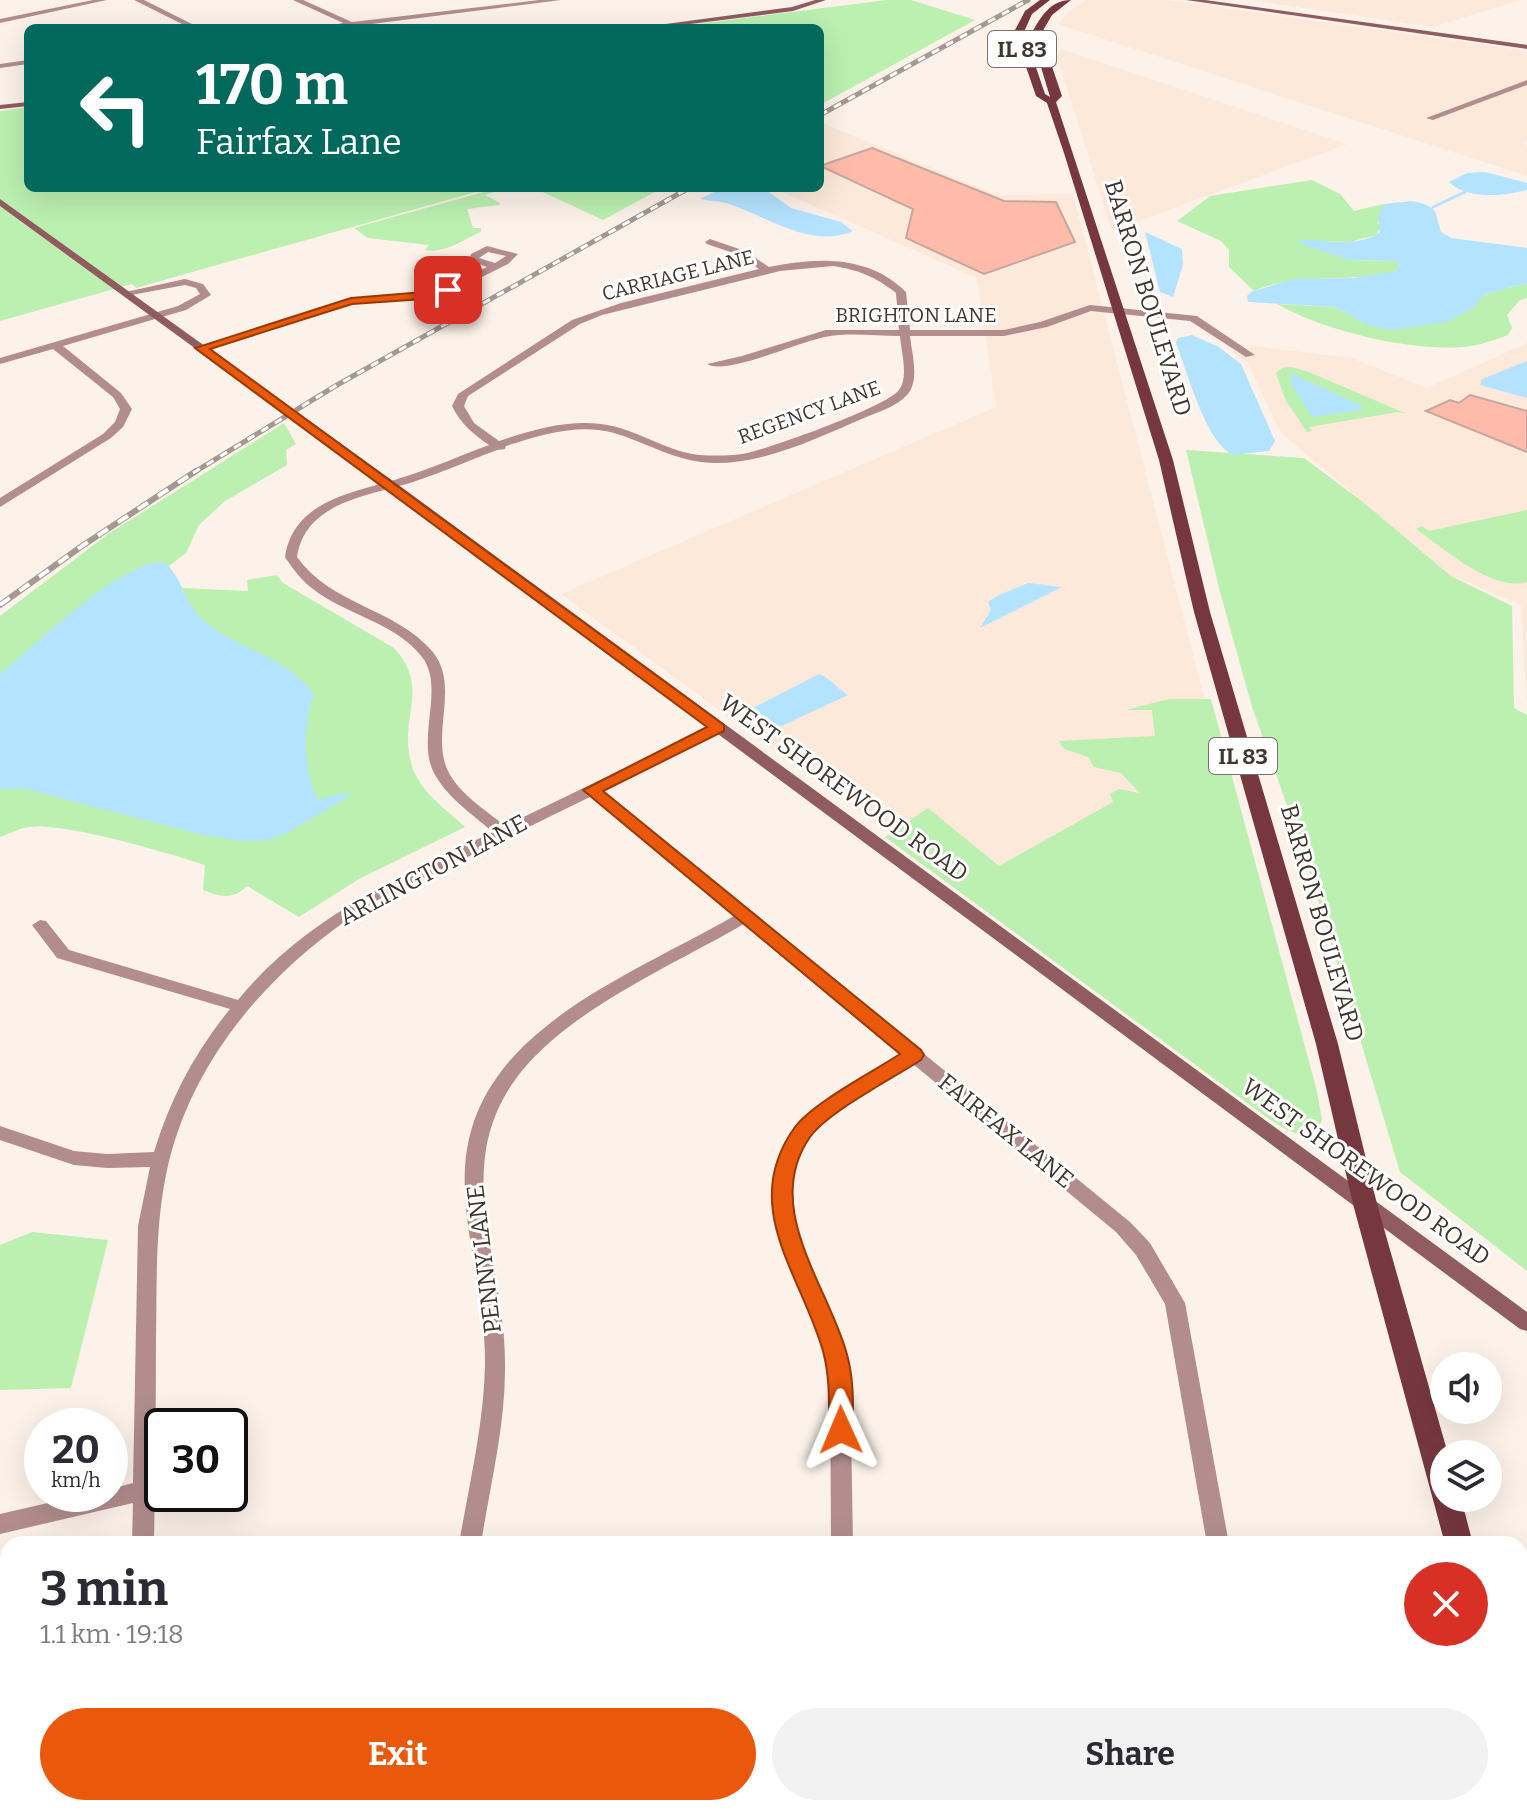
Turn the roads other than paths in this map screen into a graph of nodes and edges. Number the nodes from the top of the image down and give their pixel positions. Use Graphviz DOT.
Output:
graph roads {
  1 [pos="103,0"];
  2 [pos="138,0"];
  3 [pos="297,0"];
  4 [pos="455,0"];
  5 [pos="557,0"];
  6 [pos="822,0"];
  7 [pos="1046,0"];
  8 [pos="1067,0"];
  9 [pos="1190,0"];
  10 [pos="1227,0"];
  11 [pos="478,9"];
  12 [pos="22,16"];
  13 [pos="0,21"];
  14 [pos="33,22"];
  15 [pos="188,24"];
  16 [pos="350,24"];
  17 [pos="360,24"];
  18 [pos="672,24"];
  19 [pos="1527,45"];
  20 [pos="24,63"];
  21 [pos="0,66"];
  22 [pos="1527,82"];
  23 [pos="1051,101"];
  24 [pos="24,104"];
  25 [pos="0,107"];
  26 [pos="1430,118"];
  27 [pos="0,202"];
  28 [pos="710,242"];
  29 [pos="494,266"];
  30 [pos="768,271"];
  31 [pos="128,295"];
  32 [pos="1120,309"];
  33 [pos="156,315"];
  34 [pos="906,332"];
  35 [pos="55,345"];
  36 [pos="201,348"];
  37 [pos="1253,354"];
  38 [pos="0,361"];
  39 [pos="712,364"];
  40 [pos="501,447"];
  41 [pos="389,484"];
  42 [pos="0,503"];
  43 [pos="719,728"];
  44 [pos="591,790"];
  45 [pos="503,832"];
  46 [pos="745,917"];
  47 [pos="40,925"];
  48 [pos="242,1007"];
  49 [pos="914,1055"];
  50 [pos="0,1133"];
  51 [pos="160,1159"];
  52 [pos="1365,1204"];
  53 [pos="1527,1323"];
  54 [pos="1431,1440"];
  55 [pos="143,1491"];
  56 [pos="1451,1512"];
  57 [pos="0,1524"];
  58 [pos="143,1536"];
  59 [pos="471,1536"];
  60 [pos="842,1536"];
  61 [pos="1217,1536"];
  62 [pos="1457,1536"];
  1 -- 12 [label="street"];
  2 -- 15 [label="street"];
  3 -- 16 [label="street"];
  4 -- 11 [label="street"];
  5 -- 11 [label="street"];
  6 -- 18 [label="main road"];
  7 -- 23 [label="main road, BARRON BOULEVARD / IL 83"];
  8 -- 23 [label="main road, BARRON BOULEVARD"];
  9 -- 19 [label="main road"];
  10 -- 19 [label="main road"];
  11 -- 17 [label="street"];
  12 -- 13 [label="street"];
  12 -- 14 [label="street"];
  20 -- 21 [label="street"];
  22 -- 26 [label="street"];
  23 -- 32 [label="main road, BARRON BOULEVARD / IL 83"];
  24 -- 25 [label="main road"];
  27 -- 31 [label="main road, WEST SHOREWOOD ROAD"];
  28 -- 30 [label="street"];
  29 -- 36 [label="street"];
  30 -- 34 [label="street, CARRIAGE LANE"];
  30 -- 40 [label="street, CARRIAGE LANE"];
  31 -- 33 [label="main road, WEST SHOREWOOD ROAD"];
  31 -- 33 [label="street"];
  32 -- 34 [label="street, BRIGHTON LANE"];
  32 -- 37 [label="street, BRIGHTON LANE"];
  32 -- 52 [label="main road, BARRON BOULEVARD / IL 83"];
  33 -- 35 [label="street"];
  33 -- 36 [label="main road, WEST SHOREWOOD ROAD"];
  34 -- 39 [label="street, BRIGHTON LANE"];
  34 -- 40 [label="street, REGENCY LANE"];
  35 -- 38 [label="street"];
  35 -- 42 [label="street"];
  36 -- 41 [label="main road, WEST SHOREWOOD ROAD"];
  40 -- 41 [label="street, REGENCY LANE"];
  41 -- 43 [label="main road, WEST SHOREWOOD ROAD"];
  41 -- 45 [label="street, REGENCY LANE"];
  43 -- 44 [label="street, ARLINGTON LANE"];
  43 -- 52 [label="main road, WEST SHOREWOOD ROAD"];
  44 -- 45 [label="street, ARLINGTON LANE"];
  44 -- 46 [label="street, FAIRFAX LANE"];
  45 -- 48 [label="street, ARLINGTON LANE"];
  46 -- 49 [label="street, FAIRFAX LANE"];
  46 -- 59 [label="street, PENNY LANE"];
  47 -- 48 [label="street"];
  48 -- 51 [label="street, ARLINGTON LANE"];
  49 -- 60 [label="street"];
  49 -- 61 [label="street, FAIRFAX LANE"];
  50 -- 51 [label="street"];
  51 -- 55 [label="street, ARLINGTON LANE"];
  52 -- 53 [label="main road, WEST SHOREWOOD ROAD"];
  52 -- 54 [label="main road, BARRON BOULEVARD / IL 83"];
  55 -- 57 [label="street"];
  55 -- 58 [label="street, ARLINGTON LANE"];
  56 -- 62 [label="main road"];
}
